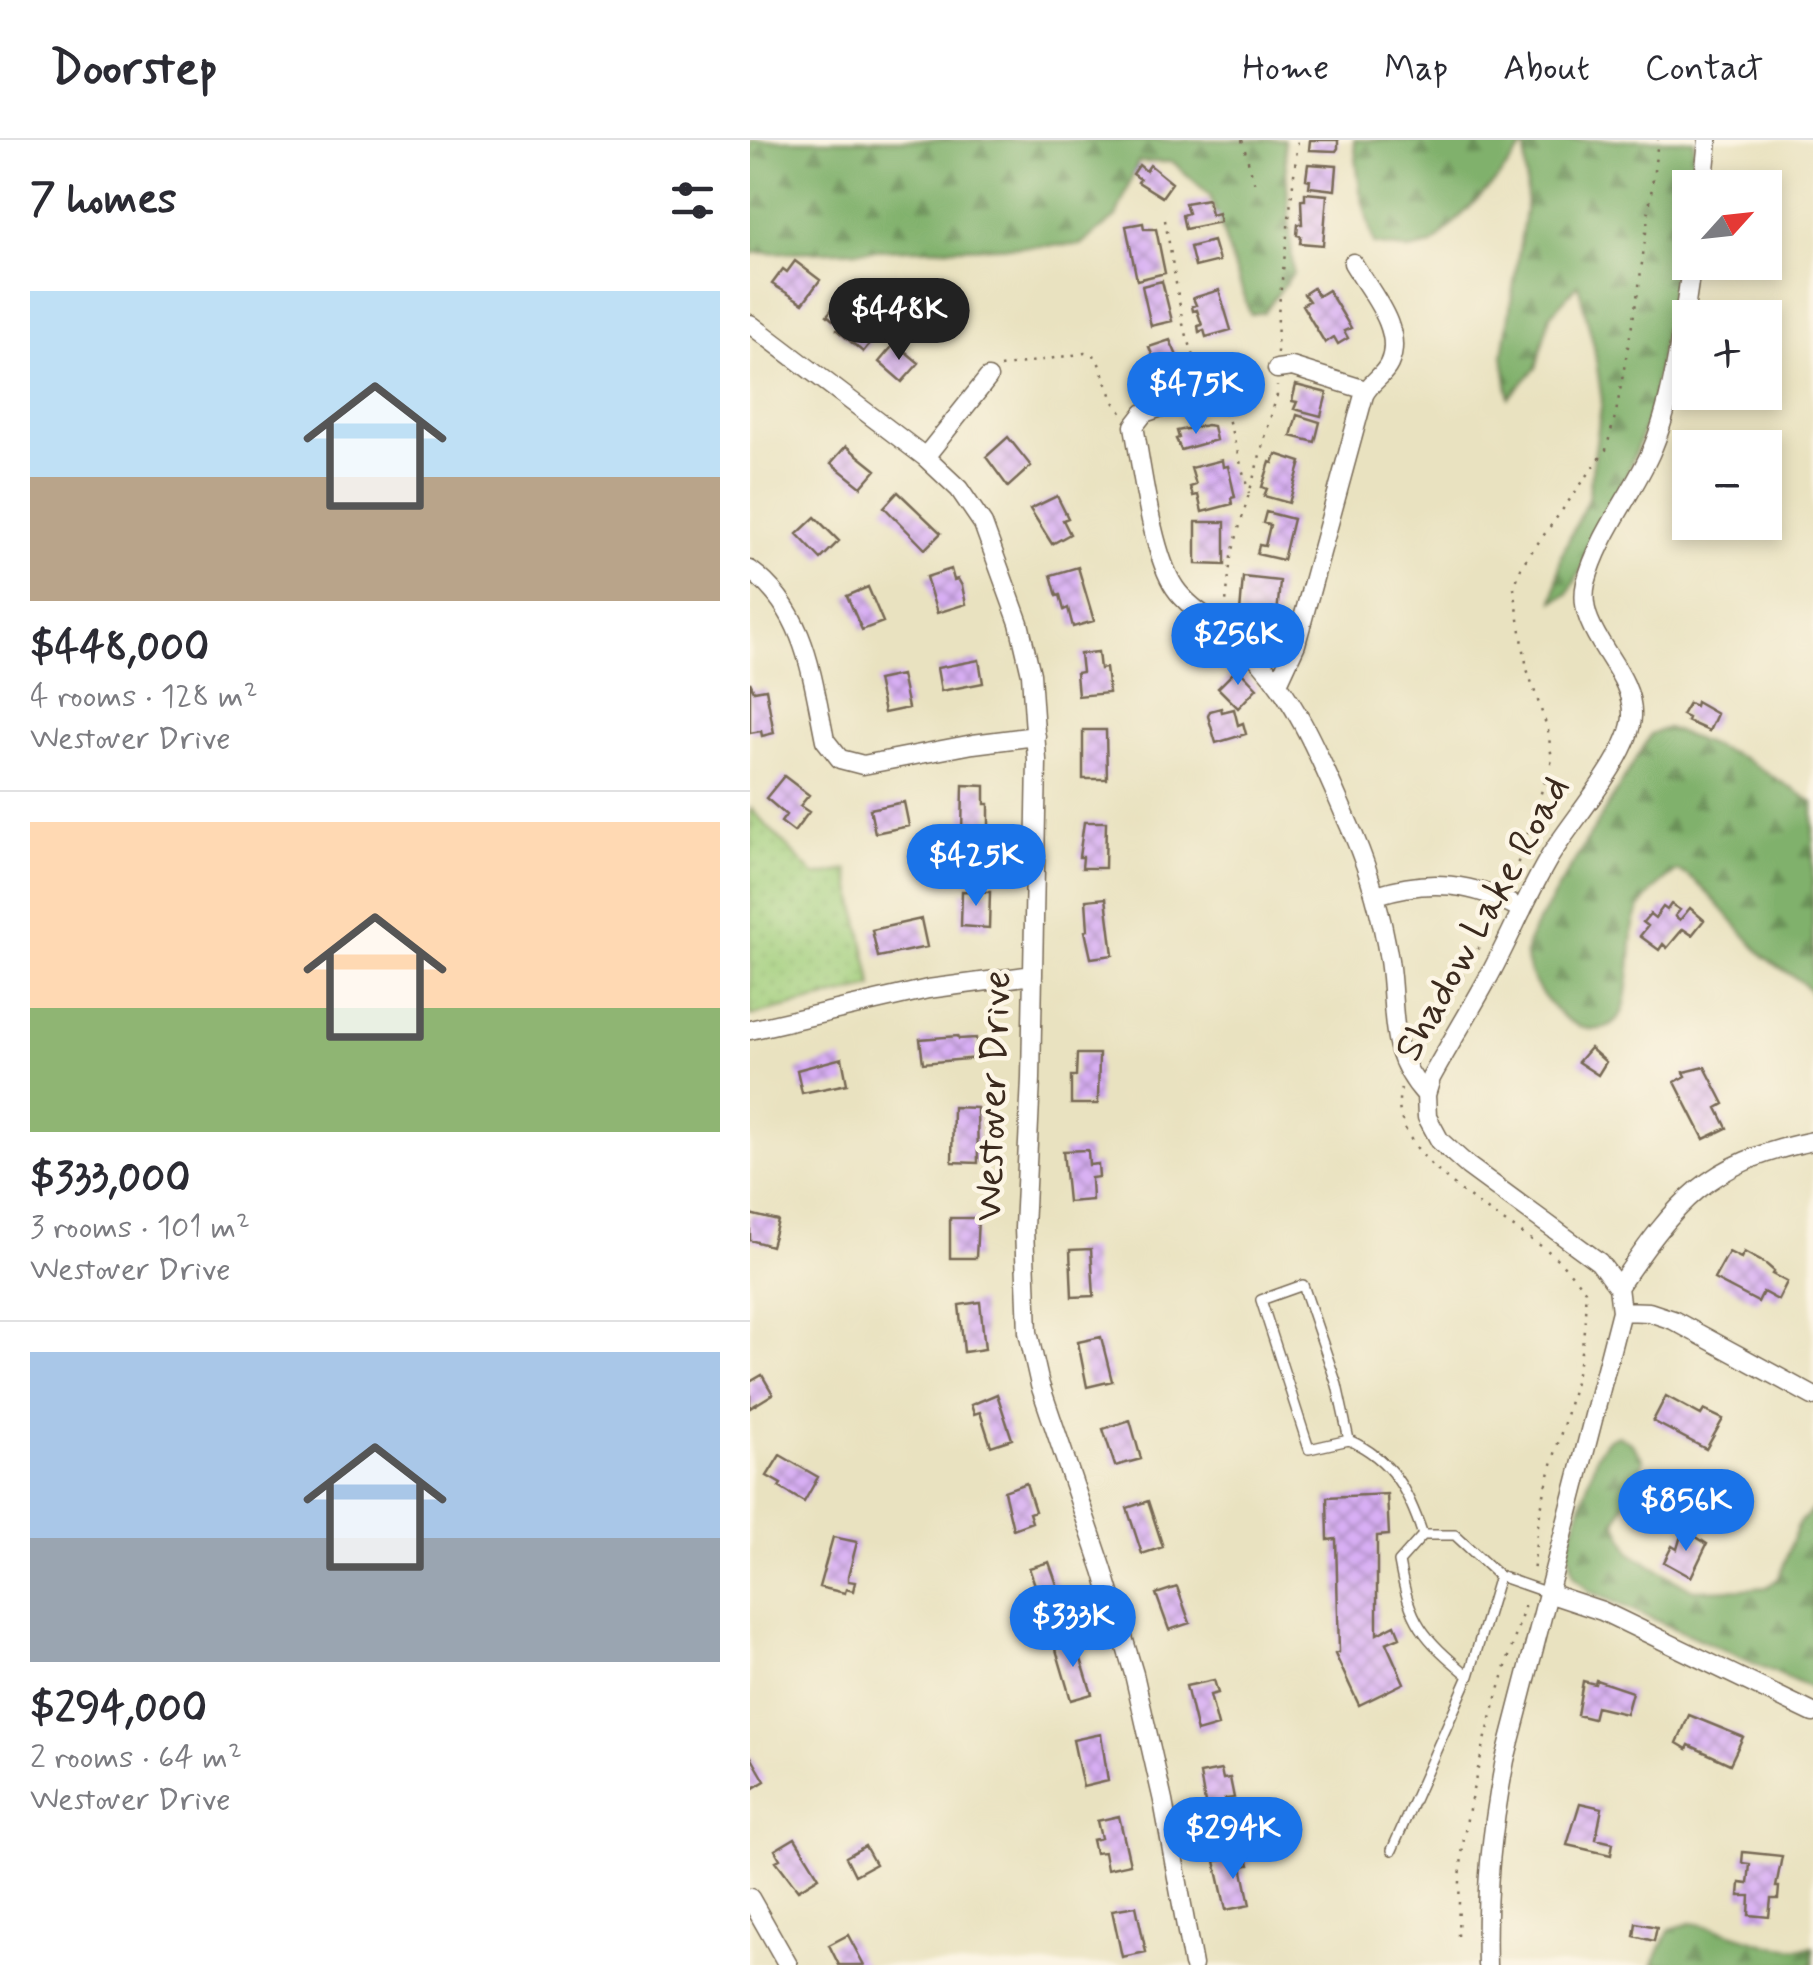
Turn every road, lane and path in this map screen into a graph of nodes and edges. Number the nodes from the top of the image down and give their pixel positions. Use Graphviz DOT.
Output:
graph roads {
  1 [pos="1242,140"];
  2 [pos="1298,140"];
  3 [pos="1658,140"];
  4 [pos="1708,140"];
  5 [pos="1705,170"];
  6 [pos="1254,185"];
  7 [pos="1165,220"];
  8 [pos="1353,263"];
  9 [pos="1689,280"];
  10 [pos="750,324"];
  11 [pos="1277,369"];
  12 [pos="988,378"];
  13 [pos="1366,390"];
  14 [pos="1206,392"];
  15 [pos="1134,426"];
  16 [pos="925,457"];
  17 [pos="1249,494"];
  18 [pos="750,570"];
  19 [pos="1223,627"];
  20 [pos="1278,683"];
  21 [pos="1036,736"];
  22 [pos="1376,895"];
  23 [pos="1514,905"];
  24 [pos="1033,975"];
  25 [pos="750,1030"];
  26 [pos="1408,1074"];
  27 [pos="1426,1095"];
  28 [pos="1813,1142"];
  29 [pos="1618,1287"];
  30 [pos="1621,1311"];
  31 [pos="1813,1396"];
  32 [pos="1349,1440"];
  33 [pos="1423,1534"];
  34 [pos="1499,1576"];
  35 [pos="1540,1590"];
  36 [pos="1469,1676"];
  37 [pos="1813,1713"];
  38 [pos="1392,1850"];
  39 [pos="750,1898"];
  40 [pos="1458,1936"];
  41 [pos="788,1965"];
  42 [pos="1193,1965"];
  43 [pos="1487,1965"];
  1 -- 6 [label="path"];
  2 -- 11 [label="path"];
  3 -- 23 [label="path"];
  4 -- 5 [label="street"];
  7 -- 14 [label="path"];
  8 -- 13 [label="street"];
  9 -- 23 [label="street, Shadow Lake Road"];
  10 -- 16 [label="street, Westover Drive"];
  11 -- 13 [label="street"];
  11 -- 14 [label="path"];
  11 -- 17 [label="path"];
  12 -- 15 [label="path"];
  12 -- 16 [label="street"];
  13 -- 20 [label="street"];
  14 -- 15 [label="street"];
  14 -- 17 [label="path"];
  15 -- 19 [label="street"];
  16 -- 21 [label="street, Westover Drive"];
  17 -- 19 [label="path"];
  18 -- 21 [label="street"];
  19 -- 20 [label="street"];
  20 -- 22 [label="street"];
  21 -- 24 [label="street, Westover Drive"];
  22 -- 23 [label="street"];
  22 -- 26 [label="street"];
  23 -- 26 [label="path"];
  23 -- 27 [label="street, Shadow Lake Road"];
  24 -- 25 [label="street"];
  24 -- 42 [label="street, Westover Drive"];
  26 -- 27 [label="street"];
  26 -- 35 [label="path"];
  27 -- 29 [label="street, Shadow Lake Road"];
  28 -- 29 [label="street"];
  29 -- 30 [label="street"];
  30 -- 31 [label="street"];
  30 -- 35 [label="street"];
  32 -- 32 [label="lane"];
  32 -- 33 [label="lane"];
  33 -- 34 [label="lane"];
  33 -- 36 [label="lane"];
  34 -- 35 [label="lane"];
  34 -- 36 [label="lane"];
  35 -- 37 [label="street"];
  35 -- 40 [label="path"];
  35 -- 43 [label="street"];
  36 -- 38 [label="lane"];
  39 -- 41 [label="street"];
}
